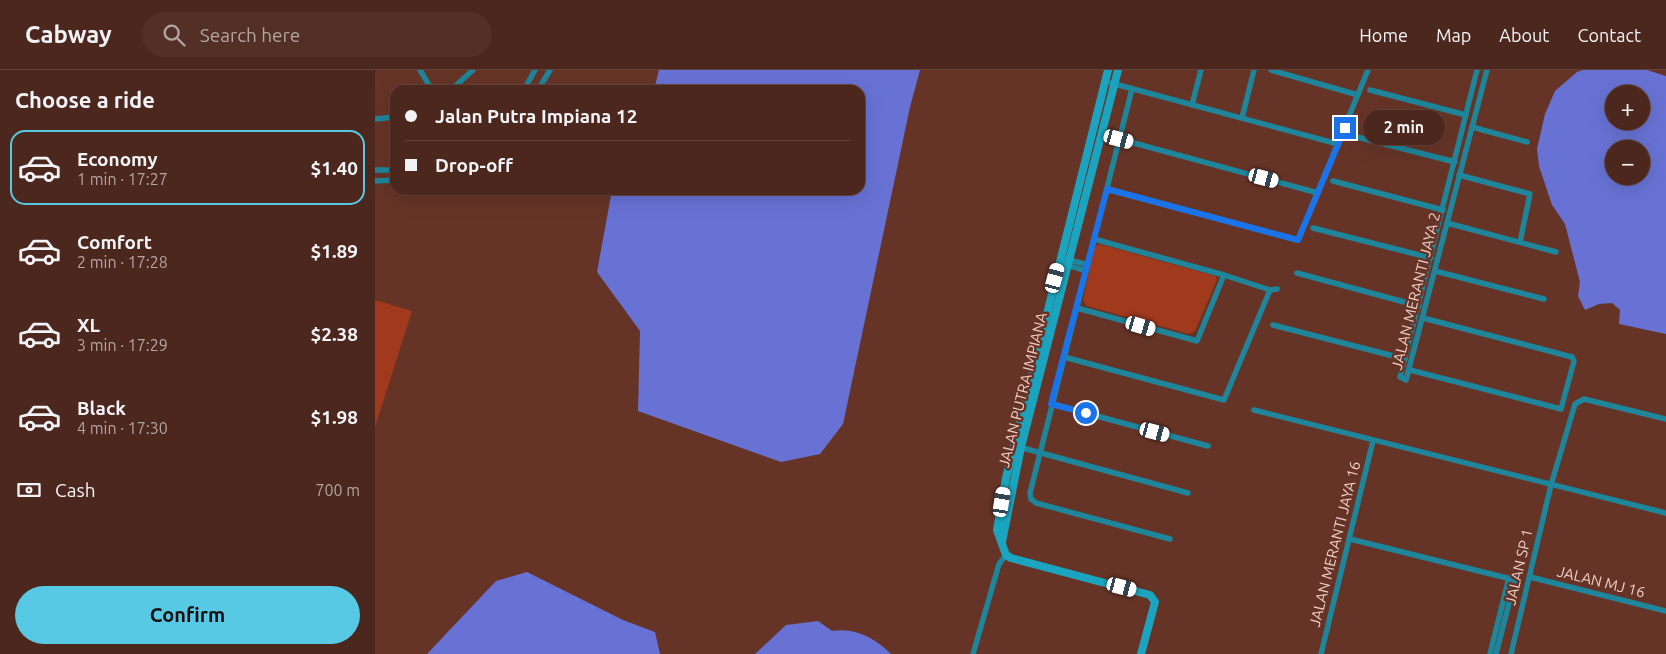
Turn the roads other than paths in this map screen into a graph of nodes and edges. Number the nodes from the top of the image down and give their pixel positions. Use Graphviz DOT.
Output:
graph roads {
  1 [pos="420,70"];
  2 [pos="473,70"];
  3 [pos="535,70"];
  4 [pos="550,70"];
  5 [pos="1108,70"];
  6 [pos="1118,70"];
  7 [pos="1201,70"];
  8 [pos="1254,70"];
  9 [pos="1271,70"];
  10 [pos="1369,70"];
  11 [pos="1477,70"];
  12 [pos="1487,70"];
  13 [pos="1105,82"];
  14 [pos="1115,84"];
  15 [pos="430,85"];
  16 [pos="456,85"];
  17 [pos="527,85"];
  18 [pos="541,85"];
  19 [pos="1132,89"];
  20 [pos="1370,90"];
  21 [pos="1358,95"];
  22 [pos="1192,105"];
  23 [pos="1466,115"];
  24 [pos="390,117"];
  25 [pos="375,118"];
  26 [pos="1242,118"];
  27 [pos="1472,127"];
  28 [pos="1353,136"];
  29 [pos="1119,139"];
  30 [pos="1460,140"];
  31 [pos="1468,142"];
  32 [pos="1527,142"];
  33 [pos="1338,144"];
  34 [pos="1455,162"];
  35 [pos="375,170"];
  36 [pos="390,170"];
  37 [pos="1459,175"];
  38 [pos="390,180"];
  39 [pos="375,181"];
  40 [pos="1333,181"];
  41 [pos="1107,189"];
  42 [pos="1318,193"];
  43 [pos="1443,210"];
  44 [pos="1447,223"];
  45 [pos="1313,228"];
  46 [pos="1437,234"];
  47 [pos="1444,236"];
  48 [pos="1094,240"];
  49 [pos="1520,242"];
  50 [pos="1556,252"];
  51 [pos="1431,258"];
  52 [pos="1060,260"];
  53 [pos="1069,263"];
  54 [pos="1087,268"];
  55 [pos="1435,270"];
  56 [pos="1297,273"];
  57 [pos="1224,275"];
  58 [pos="1277,289"];
  59 [pos="1270,290"];
  60 [pos="1544,299"];
  61 [pos="1419,306"];
  62 [pos="1077,308"];
  63 [pos="1423,318"];
  64 [pos="1273,325"];
  65 [pos="1064,357"];
  66 [pos="1405,359"];
  67 [pos="1410,370"];
  68 [pos="1051,404"];
  69 [pos="1254,410"];
  70 [pos="1666,419"];
  71 [pos="1373,441"];
  72 [pos="1018,446"];
  73 [pos="1208,446"];
  74 [pos="1040,453"];
  75 [pos="1551,485"];
  76 [pos="1188,493"];
  77 [pos="1666,513"];
  78 [pos="1350,538"];
  79 [pos="1170,540"];
  80 [pos="1002,542"];
  81 [pos="1005,554"];
  82 [pos="1530,577"];
  83 [pos="1512,579"];
  84 [pos="1666,612"];
  85 [pos="973,654"];
  86 [pos="1141,654"];
  87 [pos="1321,654"];
  88 [pos="1490,654"];
  89 [pos="1496,654"];
  90 [pos="1512,654"];
  1 -- 15 [label="street"];
  2 -- 16 [label="street"];
  3 -- 17 [label="street"];
  4 -- 18 [label="street"];
  5 -- 13 [label="street, JALAN PUTRA IMPIANA"];
  6 -- 14 [label="street, JALAN PUTRA IMPIANA"];
  7 -- 22 [label="street"];
  8 -- 26 [label="street"];
  9 -- 21 [label="street"];
  10 -- 21 [label="street"];
  11 -- 23 [label="street, JALAN MERANTI JAYA 2"];
  12 -- 27 [label="street, JALAN MERANTI JAYA 2"];
  13 -- 14 [label="street"];
  13 -- 52 [label="street, JALAN PUTRA IMPIANA"];
  14 -- 19 [label="street"];
  14 -- 53 [label="street, JALAN PUTRA IMPIANA"];
  19 -- 22 [label="street"];
  19 -- 29 [label="street"];
  20 -- 23 [label="street"];
  21 -- 33 [label="street"];
  22 -- 26 [label="street"];
  23 -- 30 [label="street, JALAN MERANTI JAYA 2"];
  24 -- 25 [label="street"];
  26 -- 33 [label="street"];
  27 -- 31 [label="street, JALAN MERANTI JAYA 2"];
  27 -- 32 [label="street"];
  28 -- 34 [label="street"];
  29 -- 41 [label="street"];
  29 -- 42 [label="street"];
  30 -- 31 [label="street"];
  30 -- 34 [label="street, JALAN MERANTI JAYA 2"];
  31 -- 37 [label="street, JALAN MERANTI JAYA 2"];
  33 -- 42 [label="street"];
  34 -- 43 [label="street, JALAN MERANTI JAYA 2"];
  35 -- 36 [label="street"];
  37 -- 44 [label="street, JALAN MERANTI JAYA 2"];
  37 -- 49 [label="street"];
  38 -- 39 [label="street"];
  40 -- 43 [label="street"];
  41 -- 42 [label="street"];
  41 -- 48 [label="street"];
  43 -- 46 [label="street, JALAN MERANTI JAYA 2"];
  44 -- 47 [label="street, JALAN MERANTI JAYA 2"];
  44 -- 49 [label="street"];
  45 -- 51 [label="street"];
  46 -- 47 [label="street"];
  46 -- 51 [label="street, JALAN MERANTI JAYA 2"];
  47 -- 55 [label="street, JALAN MERANTI JAYA 2"];
  48 -- 54 [label="street"];
  48 -- 57 [label="street"];
  49 -- 50 [label="street"];
  51 -- 61 [label="street, JALAN MERANTI JAYA 2"];
  52 -- 53 [label="street"];
  52 -- 72 [label="street, JALAN PUTRA IMPIANA"];
  53 -- 54 [label="street"];
  53 -- 72 [label="street, JALAN PUTRA IMPIANA"];
  54 -- 62 [label="street"];
  55 -- 60 [label="street"];
  55 -- 63 [label="street, JALAN MERANTI JAYA 2"];
  56 -- 61 [label="street"];
  57 -- 59 [label="street"];
  57 -- 62 [label="street"];
  58 -- 59 [label="street"];
  59 -- 65 [label="street"];
  61 -- 66 [label="street, JALAN MERANTI JAYA 2"];
  62 -- 65 [label="street"];
  63 -- 67 [label="street, JALAN MERANTI JAYA 2"];
  63 -- 67 [label="street"];
  64 -- 66 [label="street"];
  65 -- 68 [label="street"];
  66 -- 67 [label="street, JALAN MERANTI JAYA 2"];
  68 -- 73 [label="street"];
  68 -- 74 [label="street"];
  69 -- 71 [label="street"];
  70 -- 75 [label="street, JALAN SP 1"];
  71 -- 75 [label="street"];
  71 -- 78 [label="street, JALAN MERANTI JAYA 16"];
  72 -- 74 [label="street"];
  72 -- 80 [label="street, JALAN PUTRA IMPIANA"];
  72 -- 80 [label="street, JALAN PUTRA IMPIANA"];
  74 -- 76 [label="street"];
  74 -- 79 [label="street"];
  75 -- 77 [label="street"];
  75 -- 82 [label="street, JALAN SP 1"];
  78 -- 83 [label="street"];
  78 -- 87 [label="street, JALAN MERANTI JAYA 16"];
  80 -- 81 [label="street"];
  81 -- 85 [label="street"];
  81 -- 86 [label="street"];
  82 -- 84 [label="street, JALAN MJ 16"];
  82 -- 90 [label="street, JALAN SP 1"];
  83 -- 88 [label="street"];
  83 -- 89 [label="street"];
}
